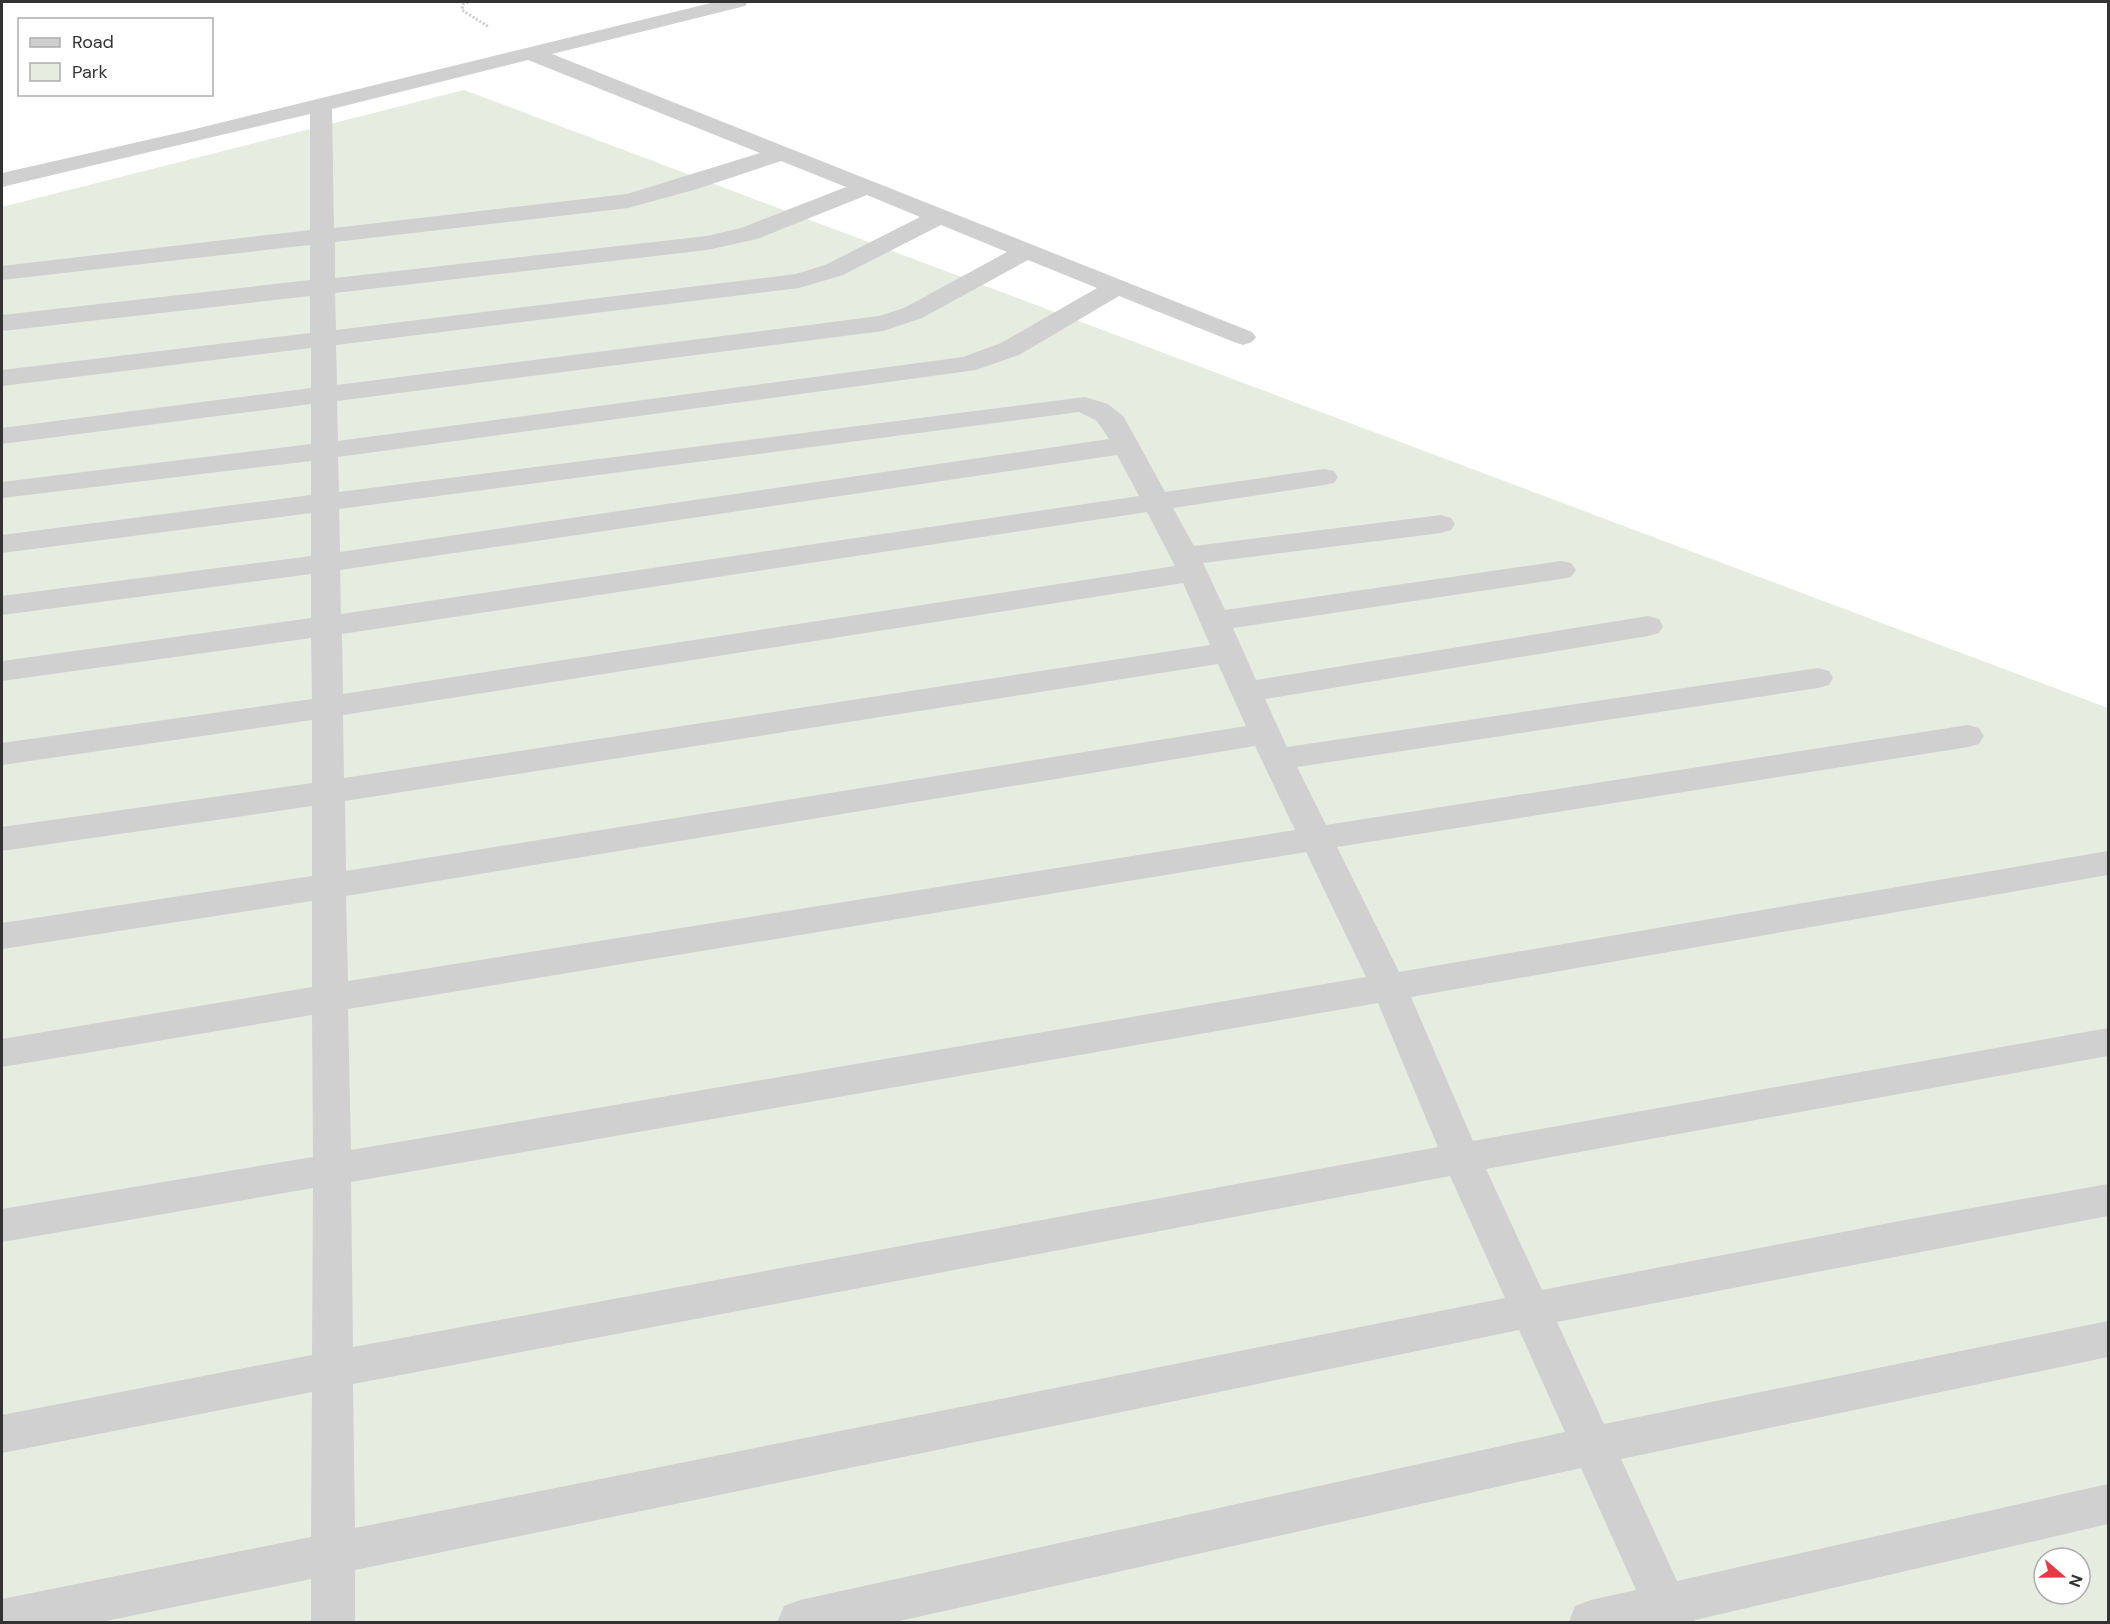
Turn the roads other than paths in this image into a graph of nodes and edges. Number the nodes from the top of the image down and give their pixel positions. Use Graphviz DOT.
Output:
graph roads {
  1 [pos="738,2"];
  2 [pos="532,54"];
  3 [pos="321,105"];
  4 [pos="782,153"];
  5 [pos="2,180"];
  6 [pos="867,187"];
  7 [pos="941,216"];
  8 [pos="322,236"];
  9 [pos="1027,251"];
  10 [pos="2,273"];
  11 [pos="1116,286"];
  12 [pos="323,287"];
  13 [pos="2,323"];
  14 [pos="1243,337"];
  15 [pos="323,340"];
  16 [pos="2,378"];
  17 [pos="324,396"];
  18 [pos="2,436"];
  19 [pos="1126,445"];
  20 [pos="324,451"];
  21 [pos="1324,477"];
  22 [pos="2,490"];
  23 [pos="325,501"];
  24 [pos="1155,502"];
  25 [pos="1441,524"];
  26 [pos="2,544"];
  27 [pos="326,563"];
  28 [pos="1188,564"];
  29 [pos="1561,570"];
  30 [pos="2,606"];
  31 [pos="1215,621"];
  32 [pos="327,626"];
  33 [pos="1648,626"];
  34 [pos="1228,652"];
  35 [pos="2,671"];
  36 [pos="1818,678"];
  37 [pos="1246,692"];
  38 [pos="328,707"];
  39 [pos="1968,736"];
  40 [pos="1271,746"];
  41 [pos="2,754"];
  42 [pos="328,792"];
  43 [pos="1316,837"];
  44 [pos="2,839"];
  45 [pos="2109,863"];
  46 [pos="329,886"];
  47 [pos="2,936"];
  48 [pos="1389,987"];
  49 [pos="330,997"];
  50 [pos="2109,1042"];
  51 [pos="2,1053"];
  52 [pos="1461,1157"];
  53 [pos="332,1168"];
  54 [pos="2109,1200"];
  55 [pos="2,1226"];
  56 [pos="1530,1310"];
  57 [pos="2109,1339"];
  58 [pos="333,1369"];
  59 [pos="2,1434"];
  60 [pos="1592,1446"];
  61 [pos="2109,1504"];
  62 [pos="333,1553"];
  63 [pos="1669,1614"];
  64 [pos="2,1621"];
  65 [pos="333,1623"];
  66 [pos="800,1623"];
  67 [pos="1591,1623"];
  1 -- 2 [label="street"];
  2 -- 3 [label="street"];
  2 -- 4 [label="street"];
  3 -- 5 [label="street"];
  3 -- 8 [label="street"];
  4 -- 6 [label="street"];
  4 -- 8 [label="street"];
  6 -- 7 [label="street"];
  6 -- 12 [label="street"];
  7 -- 9 [label="street"];
  7 -- 15 [label="street"];
  8 -- 10 [label="street"];
  8 -- 12 [label="street"];
  9 -- 11 [label="street"];
  9 -- 17 [label="street"];
  11 -- 14 [label="street"];
  11 -- 20 [label="street"];
  12 -- 13 [label="street"];
  12 -- 15 [label="street"];
  15 -- 16 [label="street"];
  15 -- 17 [label="street"];
  17 -- 18 [label="street"];
  17 -- 20 [label="street"];
  19 -- 23 [label="street"];
  19 -- 24 [label="street"];
  19 -- 27 [label="street"];
  20 -- 22 [label="street"];
  20 -- 23 [label="street"];
  21 -- 24 [label="street"];
  23 -- 26 [label="street"];
  23 -- 27 [label="street"];
  24 -- 28 [label="street"];
  24 -- 32 [label="street"];
  25 -- 28 [label="street"];
  27 -- 30 [label="street"];
  27 -- 32 [label="street"];
  28 -- 31 [label="street"];
  28 -- 38 [label="street"];
  29 -- 31 [label="street"];
  31 -- 34 [label="street"];
  32 -- 35 [label="street"];
  32 -- 38 [label="street"];
  33 -- 37 [label="street"];
  34 -- 37 [label="street"];
  34 -- 42 [label="street"];
  36 -- 40 [label="street"];
  37 -- 40 [label="street"];
  38 -- 41 [label="street"];
  38 -- 42 [label="street"];
  39 -- 43 [label="street"];
  40 -- 43 [label="street"];
  40 -- 46 [label="street"];
  42 -- 44 [label="street"];
  42 -- 46 [label="street"];
  43 -- 48 [label="street"];
  43 -- 49 [label="street"];
  45 -- 48 [label="street"];
  46 -- 47 [label="street"];
  46 -- 49 [label="street"];
  48 -- 52 [label="street"];
  48 -- 53 [label="street"];
  49 -- 51 [label="street"];
  49 -- 53 [label="street"];
  50 -- 52 [label="street"];
  52 -- 56 [label="street"];
  52 -- 58 [label="street"];
  53 -- 55 [label="street"];
  53 -- 58 [label="street"];
  54 -- 56 [label="street"];
  56 -- 60 [label="street"];
  56 -- 62 [label="street"];
  57 -- 60 [label="street"];
  58 -- 59 [label="street"];
  58 -- 62 [label="street"];
  60 -- 63 [label="street"];
  60 -- 66 [label="street"];
  61 -- 63 [label="street"];
  62 -- 64 [label="street"];
  62 -- 65 [label="street"];
  63 -- 67 [label="street"];
}
